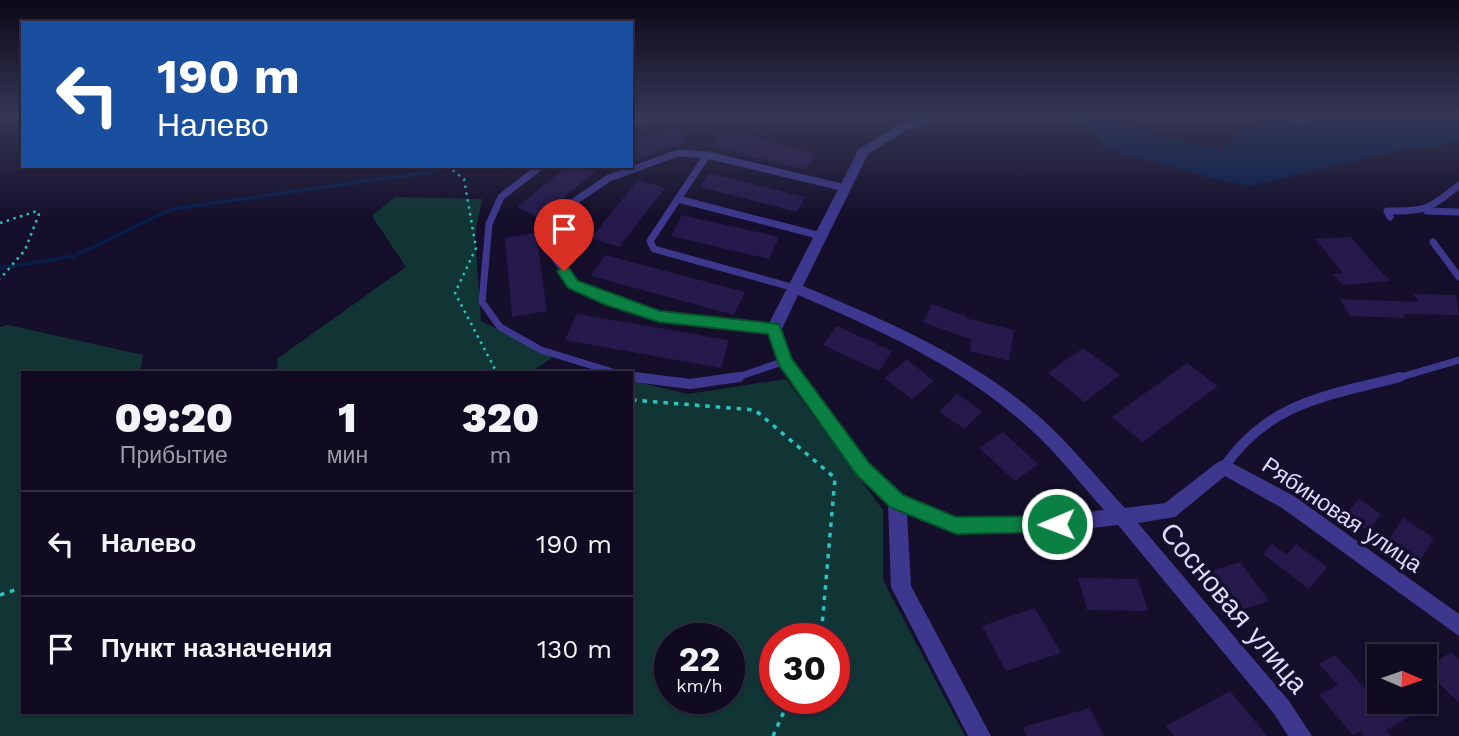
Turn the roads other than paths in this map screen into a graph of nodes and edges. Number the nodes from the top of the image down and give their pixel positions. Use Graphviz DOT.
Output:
graph roads {
  1 [pos="866,149"];
  2 [pos="707,155"];
  3 [pos="538,168"];
  4 [pos="1459,185"];
  5 [pos="845,188"];
  6 [pos="678,199"];
  7 [pos="1419,211"];
  8 [pos="1459,212"];
  9 [pos="1390,217"];
  10 [pos="821,236"];
  11 [pos="1433,242"];
  12 [pos="1459,277"];
  13 [pos="795,288"];
  14 [pos="774,328"];
  15 [pos="1459,360"];
  16 [pos="785,361"];
  17 [pos="609,371"];
  18 [pos="633,377"];
  19 [pos="1224,467"];
  20 [pos="897,501"];
  21 [pos="1122,517"];
  22 [pos="1459,626"];
  23 [pos="980,736"];
  24 [pos="1301,736"];
  1 -- 5 [label="street"];
  2 -- 5 [label="lane"];
  2 -- 6 [label="lane"];
  2 -- 14 [label="lane"];
  3 -- 17 [label="lane"];
  4 -- 7 [label="lane"];
  5 -- 10 [label="street"];
  6 -- 10 [label="lane"];
  6 -- 13 [label="lane"];
  7 -- 8 [label="lane"];
  7 -- 9 [label="lane"];
  10 -- 13 [label="street"];
  11 -- 12 [label="lane"];
  13 -- 14 [label="street"];
  13 -- 21 [label="street, Сосновая улица"];
  14 -- 16 [label="street"];
  15 -- 19 [label="lane"];
  16 -- 18 [label="lane"];
  16 -- 20 [label="street"];
  19 -- 21 [label="street, Рябиновая улица"];
  19 -- 22 [label="street, Рябиновая улица"];
  20 -- 21 [label="street, Рябиновая улица"];
  20 -- 23 [label="street"];
  21 -- 24 [label="street, Сосновая улица"];
}
